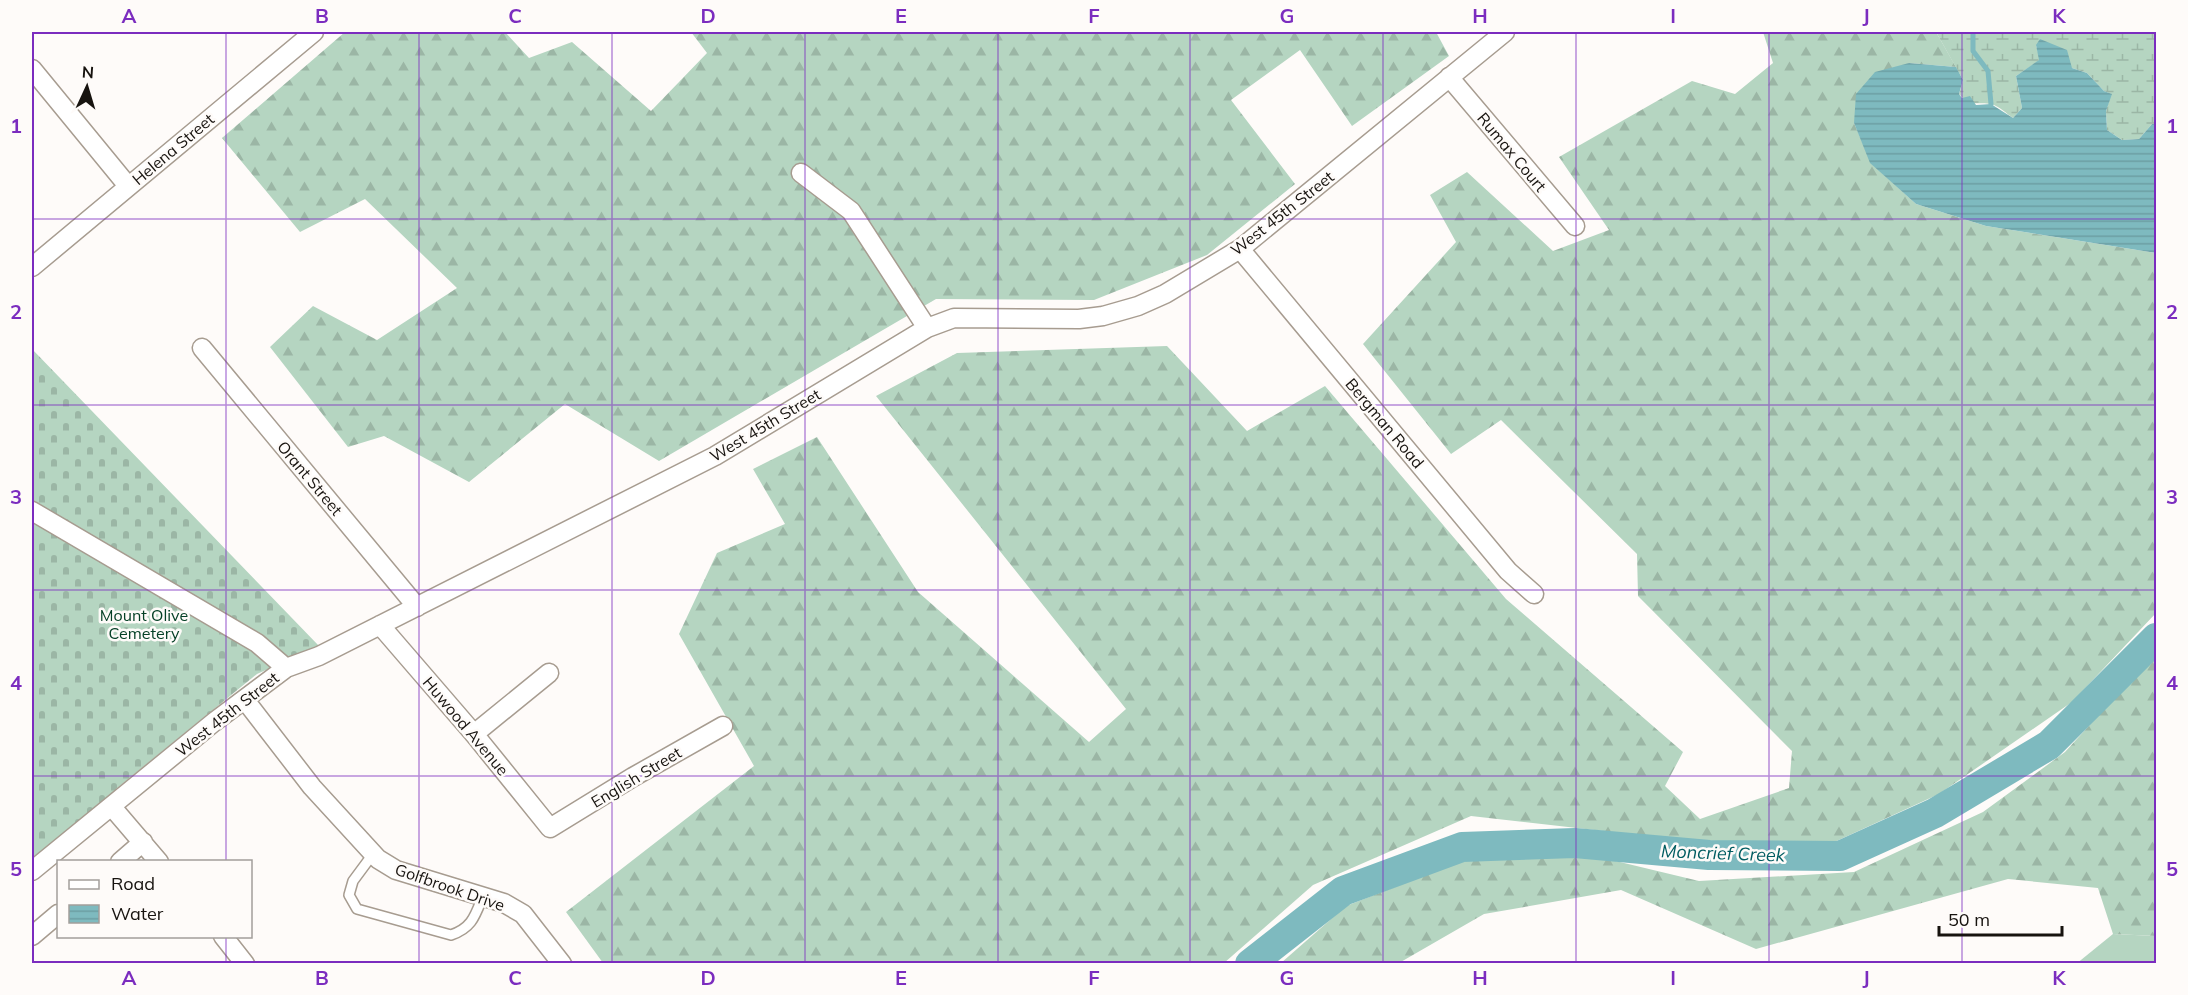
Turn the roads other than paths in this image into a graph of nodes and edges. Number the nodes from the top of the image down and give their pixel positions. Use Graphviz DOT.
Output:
graph roads {
  1 [pos="314,32"];
  2 [pos="1505,32"];
  3 [pos="32,69"];
  4 [pos="1449,77"];
  5 [pos="801,173"];
  6 [pos="128,186"];
  7 [pos="1575,226"];
  8 [pos="1240,249"];
  9 [pos="32,267"];
  10 [pos="927,328"];
  11 [pos="202,348"];
  12 [pos="32,511"];
  13 [pos="1534,594"];
  14 [pos="417,607"];
  15 [pos="380,625"];
  16 [pos="286,668"];
  17 [pos="549,673"];
  18 [pos="244,700"];
  19 [pos="723,726"];
  20 [pos="474,734"];
  21 [pos="112,807"];
  22 [pos="550,828"];
  23 [pos="143,842"];
  24 [pos="373,854"];
  25 [pos="121,860"];
  26 [pos="158,860"];
  27 [pos="32,871"];
  28 [pos="483,896"];
  29 [pos="57,915"];
  30 [pos="32,936"];
  31 [pos="225,938"];
  32 [pos="245,963"];
  33 [pos="562,963"];
  1 -- 6 [label="street, Helena Street"];
  2 -- 4 [label="street, West 45th Street"];
  3 -- 6 [label="street"];
  4 -- 7 [label="street, Rumax Court"];
  4 -- 8 [label="street, West 45th Street"];
  5 -- 10 [label="street"];
  6 -- 9 [label="street, Helena Street"];
  8 -- 10 [label="street, West 45th Street"];
  8 -- 13 [label="street, Bergman Road"];
  10 -- 14 [label="street, West 45th Street"];
  11 -- 14 [label="street, Orant Street"];
  12 -- 16 [label="street"];
  14 -- 15 [label="street, West 45th Street"];
  15 -- 16 [label="street, West 45th Street"];
  15 -- 20 [label="street, Huwood Avenue"];
  16 -- 18 [label="street, West 45th Street"];
  17 -- 20 [label="street"];
  18 -- 21 [label="street, West 45th Street"];
  18 -- 24 [label="street, Golfbrook Drive"];
  19 -- 22 [label="street, English Street"];
  20 -- 22 [label="street, Huwood Avenue"];
  21 -- 23 [label="street"];
  21 -- 27 [label="street, West 45th Street"];
  23 -- 25 [label="street"];
  23 -- 26 [label="street"];
  24 -- 28 [label="street, Golfbrook Drive"];
  24 -- 28 [label="lane"];
  28 -- 33 [label="street, Golfbrook Drive"];
  29 -- 30 [label="street"];
  31 -- 32 [label="street"];
}
